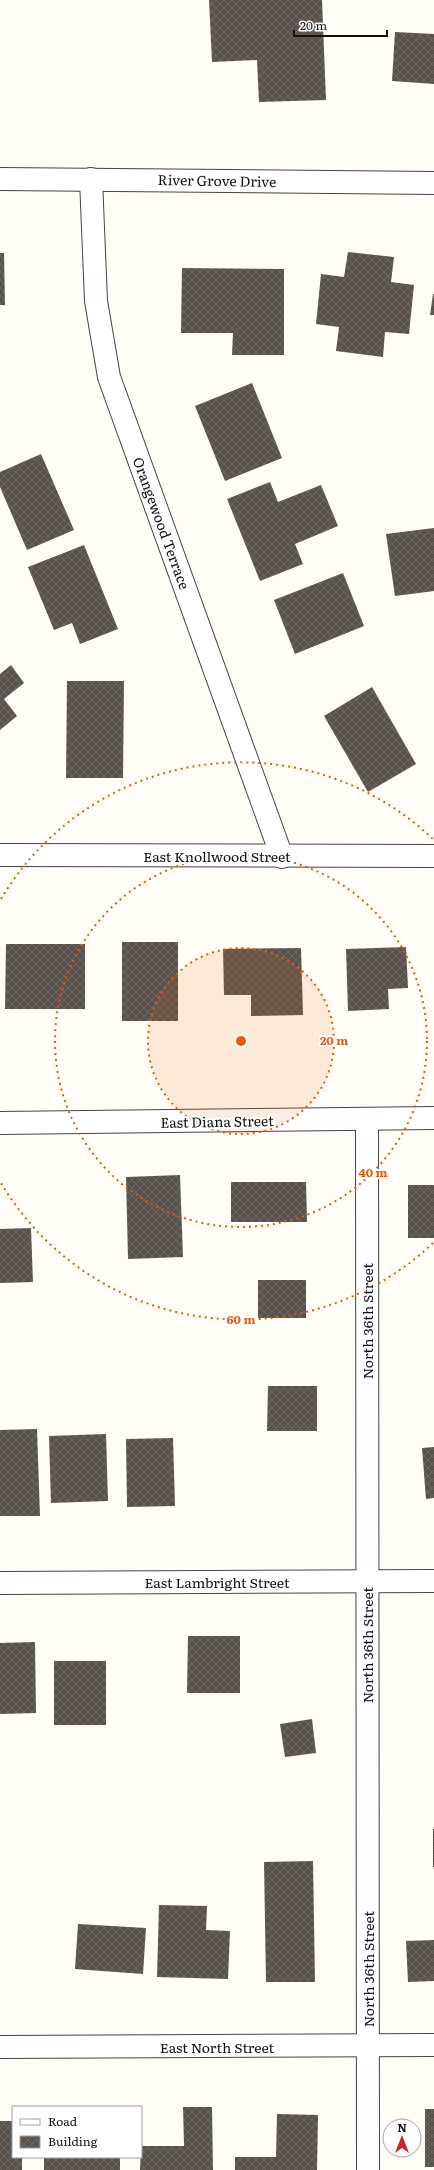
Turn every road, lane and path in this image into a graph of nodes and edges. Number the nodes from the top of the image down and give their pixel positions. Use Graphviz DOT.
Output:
graph roads {
  1 [pos="0,179"];
  2 [pos="91,179"];
  3 [pos="434,183"];
  4 [pos="0,855"];
  5 [pos="434,856"];
  6 [pos="282,857"];
  7 [pos="434,1118"];
  8 [pos="367,1119"];
  9 [pos="0,1123"];
  10 [pos="367,1581"];
  11 [pos="434,1581"];
  12 [pos="0,1584"];
  13 [pos="434,2045"];
  14 [pos="368,2046"];
  15 [pos="0,2047"];
  16 [pos="368,2170"];
  1 -- 2 [label="street, River Grove Drive"];
  2 -- 3 [label="street, River Grove Drive"];
  2 -- 6 [label="street, Orangewood Terrace"];
  4 -- 6 [label="street, East Knollwood Street"];
  5 -- 6 [label="street, East Knollwood Street"];
  7 -- 8 [label="street, East Diana Street"];
  8 -- 9 [label="street, East Diana Street"];
  8 -- 10 [label="street, North 36th Street"];
  10 -- 11 [label="street, East Lambright Street"];
  10 -- 12 [label="street, East Lambright Street"];
  10 -- 14 [label="street, North 36th Street"];
  13 -- 14 [label="street, East North Street"];
  14 -- 15 [label="street, East North Street"];
  14 -- 16 [label="street, North 36th Street"];
}
